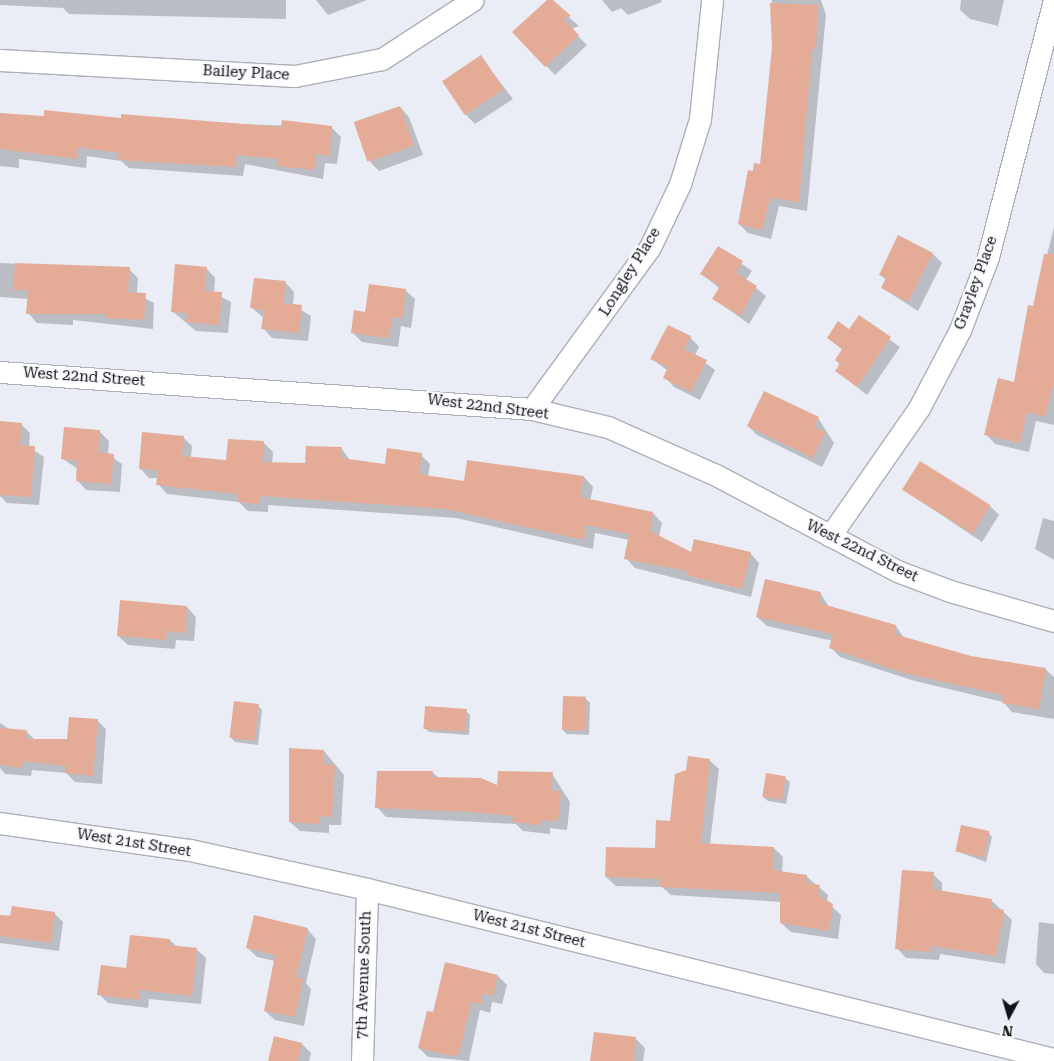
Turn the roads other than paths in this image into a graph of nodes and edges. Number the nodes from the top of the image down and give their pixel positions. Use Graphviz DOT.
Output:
graph roads {
  1 [pos="473,0"];
  2 [pos="712,0"];
  3 [pos="1054,0"];
  4 [pos="0,60"];
  5 [pos="0,372"];
  6 [pos="532,409"];
  7 [pos="830,536"];
  8 [pos="1054,620"];
  9 [pos="0,823"];
  10 [pos="367,889"];
  11 [pos="1054,1059"];
  12 [pos="362,1061"];
  1 -- 4 [label="street, Bailey Place"];
  2 -- 6 [label="street, Longley Place"];
  3 -- 7 [label="street, Grayley Place"];
  5 -- 6 [label="street, West 22nd Street"];
  6 -- 7 [label="street, West 22nd Street"];
  7 -- 8 [label="street, West 22nd Street"];
  9 -- 10 [label="street, West 21st Street"];
  10 -- 11 [label="street, West 21st Street"];
  10 -- 12 [label="street, 7th Avenue South"];
}
